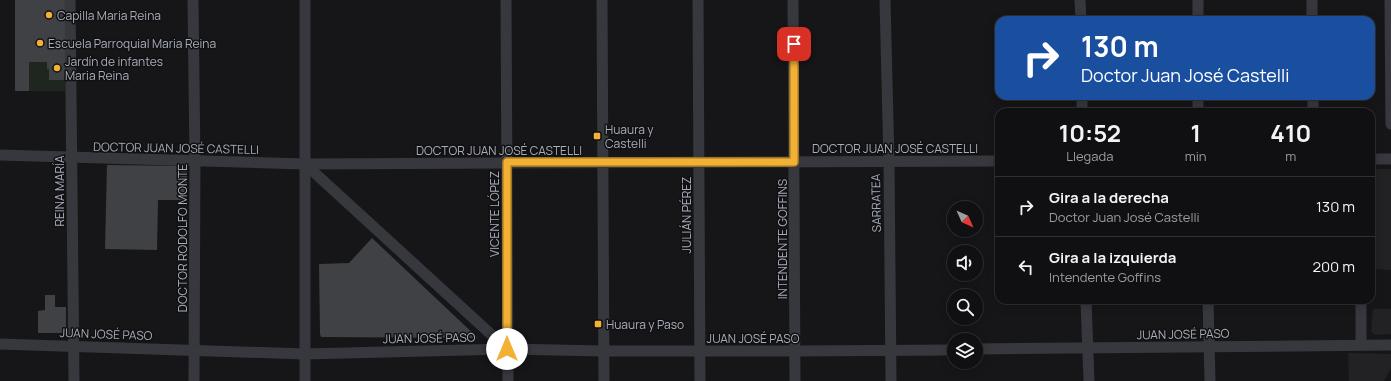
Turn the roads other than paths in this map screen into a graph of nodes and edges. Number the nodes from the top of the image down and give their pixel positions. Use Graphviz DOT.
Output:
graph roads {
  1 [pos="70,0"];
  2 [pos="194,0"];
  3 [pos="305,0"];
  4 [pos="506,0"];
  5 [pos="602,0"];
  6 [pos="698,0"];
  7 [pos="793,0"];
  8 [pos="885,0"];
  9 [pos="1080,0"];
  10 [pos="1198,0"];
  11 [pos="1312,0"];
  12 [pos="1390,0"];
  13 [pos="1081,16"];
  14 [pos="1198,16"];
  15 [pos="1312,16"];
  16 [pos="1391,124"];
  17 [pos="0,156"];
  18 [pos="72,158"];
  19 [pos="1375,159"];
  20 [pos="1391,159"];
  21 [pos="995,160"];
  22 [pos="195,161"];
  23 [pos="507,162"];
  24 [pos="604,162"];
  25 [pos="698,162"];
  26 [pos="794,162"];
  27 [pos="889,162"];
  28 [pos="305,164"];
  29 [pos="1086,304"];
  30 [pos="1208,304"];
  31 [pos="1361,304"];
  32 [pos="0,344"];
  33 [pos="1361,345"];
  34 [pos="1391,345"];
  35 [pos="73,346"];
  36 [pos="1209,347"];
  37 [pos="1088,348"];
  38 [pos="507,349"];
  39 [pos="983,349"];
  40 [pos="947,350"];
  41 [pos="194,351"];
  42 [pos="603,351"];
  43 [pos="700,351"];
  44 [pos="795,351"];
  45 [pos="891,351"];
  46 [pos="305,354"];
  47 [pos="74,381"];
  48 [pos="194,381"];
  49 [pos="305,381"];
  50 [pos="508,381"];
  51 [pos="604,381"];
  52 [pos="700,381"];
  53 [pos="795,381"];
  54 [pos="891,381"];
  55 [pos="1089,381"];
  56 [pos="1210,381"];
  1 -- 18 [label="street, REINA MARÍA"];
  2 -- 22 [label="street, DOCTOR RODOLFO MONTE"];
  3 -- 28 [label="street"];
  4 -- 23 [label="street, VICENTE LÓPEZ"];
  5 -- 24 [label="street"];
  6 -- 25 [label="street, JULIÁN PÉREZ"];
  7 -- 26 [label="street, INTENDENTE GOFFINS"];
  8 -- 27 [label="street, SARRATEA"];
  9 -- 13 [label="street"];
  10 -- 14 [label="street"];
  11 -- 15 [label="street"];
  12 -- 16 [label="street"];
  17 -- 18 [label="street, DOCTOR JUAN JOSÉ CASTELLI"];
  18 -- 22 [label="street, DOCTOR JUAN JOSÉ CASTELLI"];
  18 -- 35 [label="street, REINA MARÍA"];
  19 -- 20 [label="street"];
  21 -- 27 [label="street, DOCTOR JUAN JOSÉ CASTELLI"];
  22 -- 28 [label="street, DOCTOR JUAN JOSÉ CASTELLI"];
  22 -- 41 [label="street, DOCTOR RODOLFO MONTE"];
  23 -- 24 [label="street, DOCTOR JUAN JOSÉ CASTELLI"];
  23 -- 28 [label="street, DOCTOR JUAN JOSÉ CASTELLI"];
  23 -- 38 [label="street, VICENTE LÓPEZ"];
  24 -- 25 [label="street, DOCTOR JUAN JOSÉ CASTELLI"];
  24 -- 42 [label="street"];
  25 -- 26 [label="street, DOCTOR JUAN JOSÉ CASTELLI"];
  25 -- 43 [label="street, JULIÁN PÉREZ"];
  26 -- 27 [label="street, DOCTOR JUAN JOSÉ CASTELLI"];
  26 -- 44 [label="street, INTENDENTE GOFFINS"];
  27 -- 45 [label="street, SARRATEA"];
  28 -- 38 [label="street"];
  28 -- 46 [label="street"];
  29 -- 37 [label="street"];
  30 -- 36 [label="street"];
  31 -- 33 [label="street"];
  32 -- 35 [label="street, JUAN JOSÉ PASO"];
  33 -- 34 [label="street, JUAN JOSÉ PASO"];
  33 -- 36 [label="street, JUAN JOSÉ PASO"];
  35 -- 41 [label="street, JUAN JOSÉ PASO"];
  35 -- 47 [label="street, REINA MARÍA"];
  36 -- 37 [label="street, JUAN JOSÉ PASO"];
  36 -- 56 [label="street"];
  37 -- 39 [label="street, JUAN JOSÉ PASO"];
  37 -- 55 [label="street"];
  38 -- 42 [label="street, JUAN JOSÉ PASO"];
  38 -- 46 [label="street, JUAN JOSÉ PASO"];
  38 -- 50 [label="street, VICENTE LÓPEZ"];
  40 -- 45 [label="street, JUAN JOSÉ PASO"];
  41 -- 46 [label="street, JUAN JOSÉ PASO"];
  41 -- 48 [label="street, DOCTOR RODOLFO MONTE"];
  42 -- 43 [label="street, JUAN JOSÉ PASO"];
  42 -- 51 [label="street"];
  43 -- 44 [label="street, JUAN JOSÉ PASO"];
  43 -- 52 [label="street, JULIÁN PÉREZ"];
  44 -- 45 [label="street, JUAN JOSÉ PASO"];
  44 -- 53 [label="street, INTENDENTE GOFFINS"];
  45 -- 54 [label="street, SARRATEA"];
  46 -- 49 [label="street"];
}
